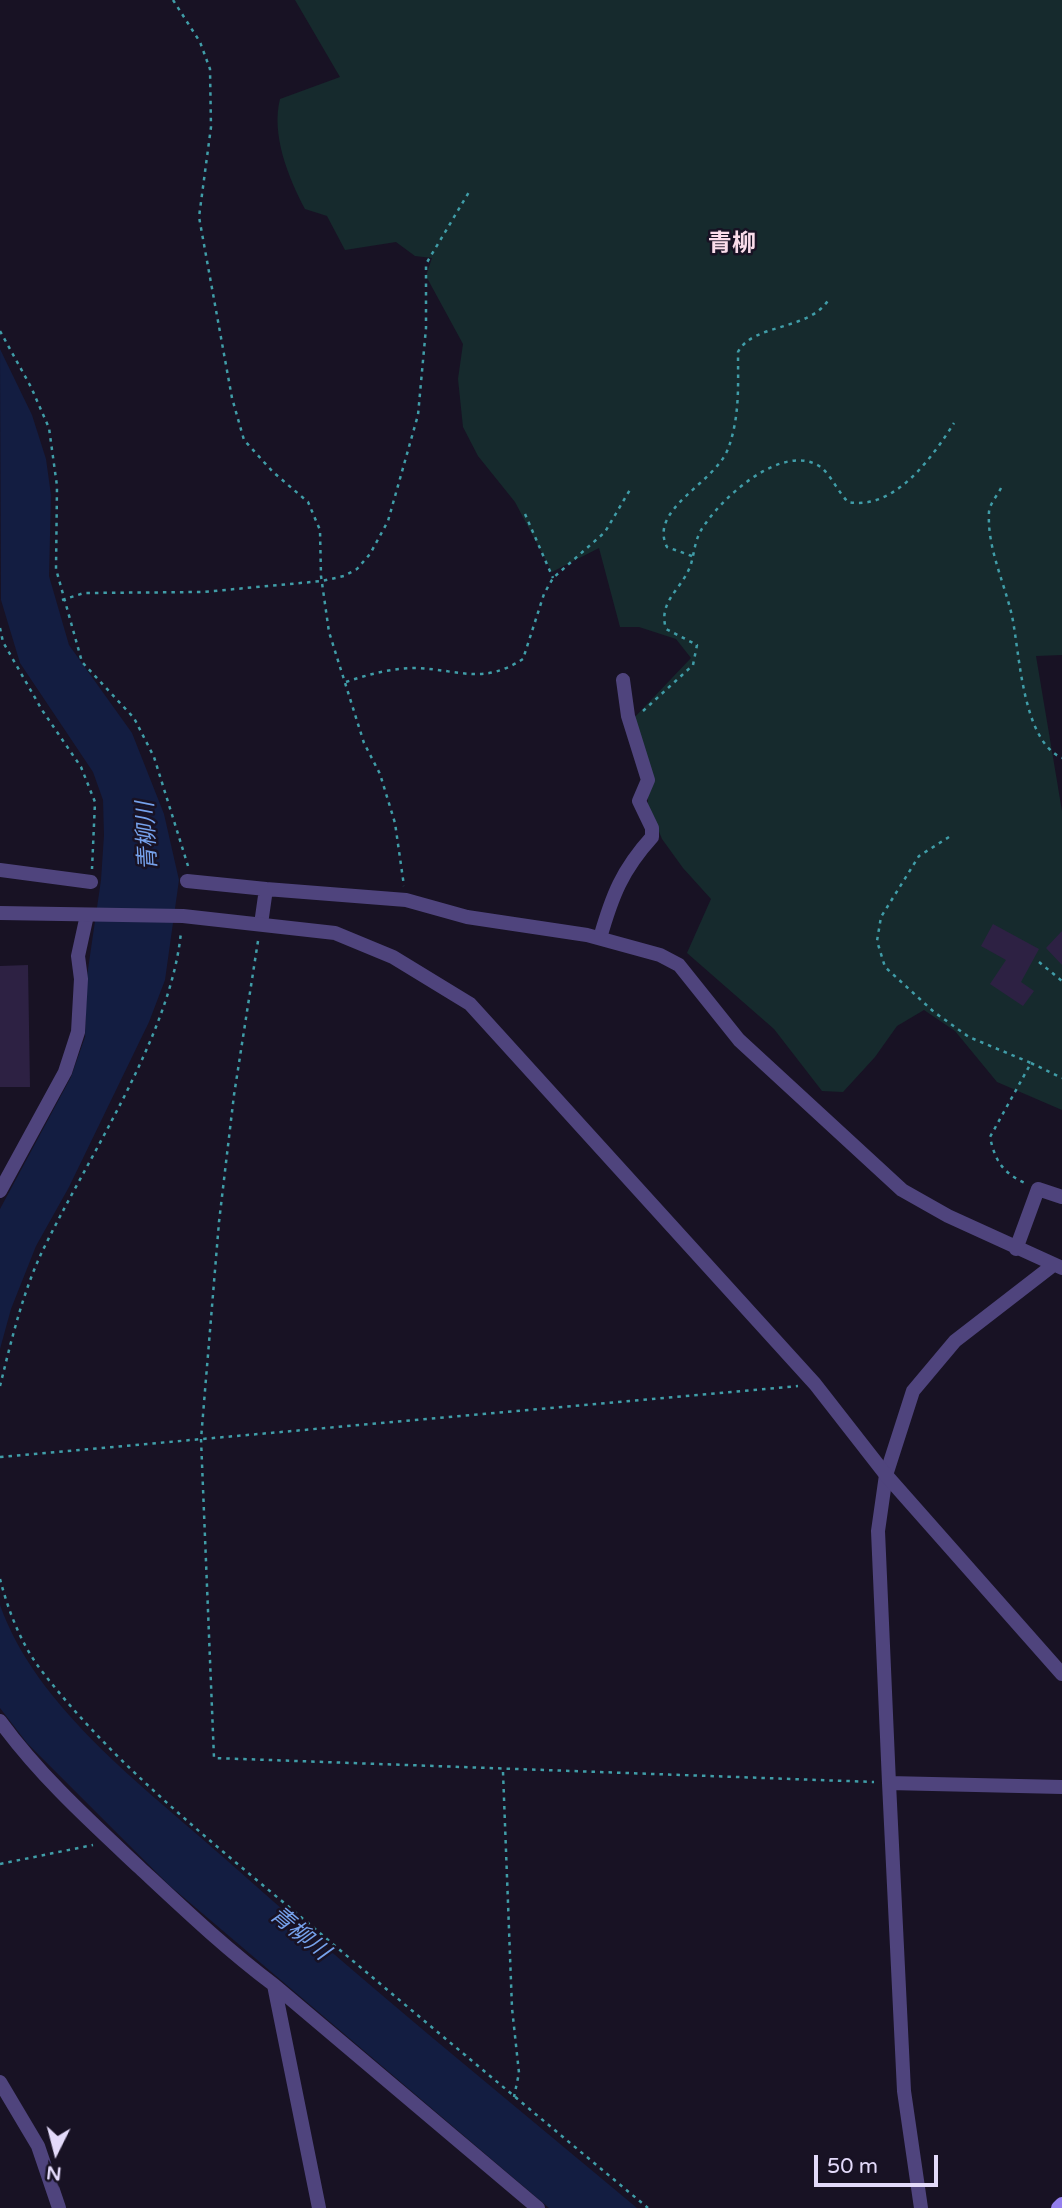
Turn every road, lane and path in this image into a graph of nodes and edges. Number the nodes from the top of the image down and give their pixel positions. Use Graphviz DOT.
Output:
graph roads {
  1 [pos="173,0"];
  2 [pos="469,192"];
  3 [pos="828,299"];
  4 [pos="0,331"];
  5 [pos="954,423"];
  6 [pos="631,488"];
  7 [pos="1001,488"];
  8 [pos="525,514"];
  9 [pos="692,556"];
  10 [pos="553,578"];
  11 [pos="322,581"];
  12 [pos="62,600"];
  13 [pos="0,628"];
  14 [pos="623,680"];
  15 [pos="346,682"];
  16 [pos="630,722"];
  17 [pos="1062,758"];
  18 [pos="949,837"];
  19 [pos="0,870"];
  20 [pos="187,881"];
  21 [pos="91,882"];
  22 [pos="266,889"];
  23 [pos="406,900"];
  24 [pos="0,912"];
  25 [pos="93,915"];
  26 [pos="176,916"];
  27 [pos="261,924"];
  28 [pos="600,938"];
  29 [pos="1039,962"];
  30 [pos="1062,981"];
  31 [pos="1031,1063"];
  32 [pos="1062,1079"];
  33 [pos="1038,1188"];
  34 [pos="0,1191"];
  35 [pos="1062,1197"];
  36 [pos="1016,1249"];
  37 [pos="1057,1267"];
  38 [pos="815,1384"];
  39 [pos="0,1386"];
  40 [pos="201,1439"];
  41 [pos="0,1457"];
  42 [pos="886,1475"];
  43 [pos="0,1579"];
  44 [pos="1062,1674"];
  45 [pos="0,1721"];
  46 [pos="503,1771"];
  47 [pos="889,1783"];
  48 [pos="1062,1787"];
  49 [pos="112,1842"];
  50 [pos="0,1864"];
  51 [pos="274,1985"];
  52 [pos="0,2082"];
  53 [pos="514,2097"];
  54 [pos="1062,2204"];
  55 [pos="59,2208"];
  56 [pos="319,2208"];
  57 [pos="538,2208"];
  58 [pos="648,2208"];
  59 [pos="920,2208"];
  60 [pos="1058,2208"];
  1 -- 11 [label="path"];
  2 -- 11 [label="path"];
  3 -- 9 [label="path"];
  4 -- 12 [label="path"];
  5 -- 9 [label="path"];
  6 -- 10 [label="path"];
  7 -- 17 [label="path"];
  8 -- 10 [label="path"];
  9 -- 16 [label="path"];
  10 -- 15 [label="path"];
  11 -- 12 [label="path"];
  11 -- 15 [label="path"];
  12 -- 20 [label="path"];
  13 -- 21 [label="path"];
  14 -- 16 [label="street"];
  15 -- 23 [label="path"];
  16 -- 28 [label="street"];
  18 -- 31 [label="path"];
  19 -- 21 [label="street"];
  20 -- 22 [label="street"];
  22 -- 23 [label="street"];
  22 -- 27 [label="street"];
  23 -- 28 [label="street"];
  24 -- 25 [label="street"];
  25 -- 26 [label="street"];
  25 -- 34 [label="street"];
  26 -- 27 [label="street"];
  26 -- 39 [label="path"];
  27 -- 38 [label="street"];
  27 -- 40 [label="path"];
  28 -- 36 [label="street"];
  29 -- 30 [label="path"];
  31 -- 32 [label="path"];
  31 -- 33 [label="path"];
  33 -- 35 [label="street"];
  33 -- 36 [label="street"];
  36 -- 37 [label="street"];
  37 -- 42 [label="street"];
  38 -- 40 [label="path"];
  38 -- 42 [label="street"];
  40 -- 41 [label="path"];
  40 -- 46 [label="path"];
  42 -- 44 [label="street"];
  42 -- 47 [label="street"];
  43 -- 53 [label="path"];
  45 -- 49 [label="street"];
  46 -- 47 [label="path"];
  46 -- 53 [label="path"];
  47 -- 48 [label="street"];
  47 -- 59 [label="street"];
  49 -- 50 [label="path"];
  49 -- 51 [label="street"];
  51 -- 56 [label="street"];
  51 -- 57 [label="street"];
  52 -- 55 [label="street"];
  53 -- 58 [label="path"];
  54 -- 60 [label="main road"];
}
